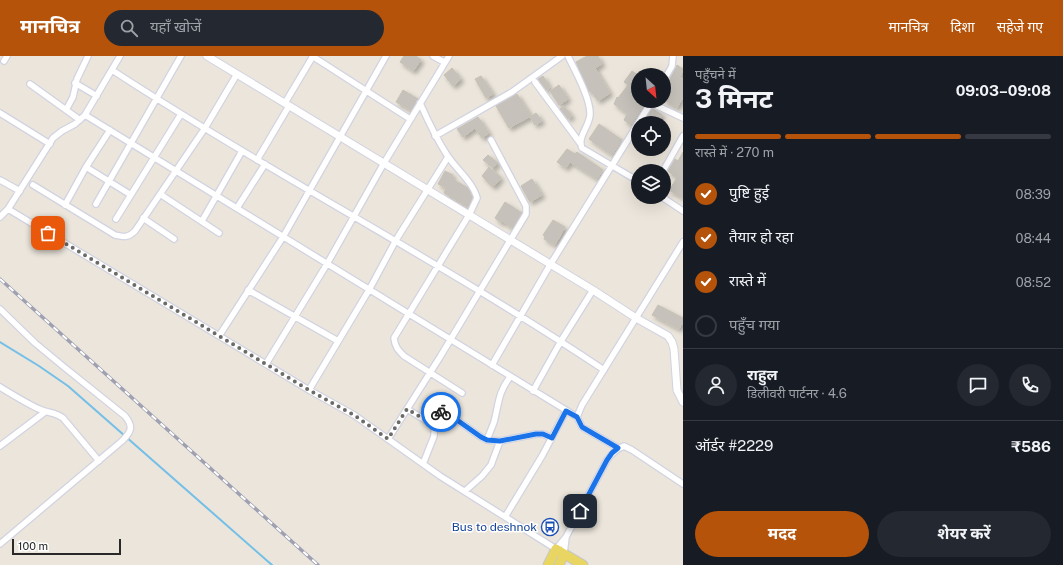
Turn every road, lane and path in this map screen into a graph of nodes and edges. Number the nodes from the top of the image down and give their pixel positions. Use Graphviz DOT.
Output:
graph roads {
  1 [pos="88,56"];
  2 [pos="120,56"];
  3 [pos="181,56"];
  4 [pos="207,56"];
  5 [pos="313,56"];
  6 [pos="386,56"];
  7 [pos="433,56"];
  8 [pos="448,56"];
  9 [pos="562,56"];
  10 [pos="568,56"];
  11 [pos="673,56"];
  12 [pos="556,58"];
  13 [pos="444,62"];
  14 [pos="671,68"];
  15 [pos="112,70"];
  16 [pos="237,74"];
  17 [pos="535,82"];
  18 [pos="76,83"];
  19 [pos="30,84"];
  20 [pos="368,90"];
  21 [pos="97,96"];
  22 [pos="156,99"];
  23 [pos="420,103"];
  24 [pos="287,105"];
  25 [pos="647,108"];
  26 [pos="663,108"];
  27 [pos="66,110"];
  28 [pos="0,113"];
  29 [pos="181,114"];
  30 [pos="85,115"];
  31 [pos="683,118"];
  32 [pos="410,119"];
  33 [pos="80,120"];
  34 [pos="205,128"];
  35 [pos="110,130"];
  36 [pos="436,136"];
  37 [pos="683,136"];
  38 [pos="340,138"];
  39 [pos="491,140"];
  40 [pos="131,143"];
  41 [pos="580,143"];
  42 [pos="50,144"];
  43 [pos="242,151"];
  44 [pos="448,157"];
  45 [pos="154,158"];
  46 [pos="257,160"];
  47 [pos="384,163"];
  48 [pos="265,164"];
  49 [pos="667,164"];
  50 [pos="612,165"];
  51 [pos="86,167"];
  52 [pos="176,171"];
  53 [pos="631,177"];
  54 [pos="0,180"];
  55 [pos="109,182"];
  56 [pos="33,185"];
  57 [pos="428,190"];
  58 [pos="20,191"];
  59 [pos="309,191"];
  60 [pos="160,194"];
  61 [pos="131,195"];
  62 [pos="217,196"];
  63 [pos="671,203"];
  64 [pos="65,204"];
  65 [pos="96,204"];
  66 [pos="237,208"];
  67 [pos="8,209"];
  68 [pos="683,211"];
  69 [pos="469,215"];
  70 [pos="0,217"];
  71 [pos="354,217"];
  72 [pos="143,218"];
  73 [pos="116,219"];
  74 [pos="202,221"];
  75 [pos="219,233"];
  76 [pos="283,237"];
  77 [pos="174,239"];
  78 [pos="396,240"];
  79 [pos="511,241"];
  80 [pos="683,242"];
  81 [pos="327,264"];
  82 [pos="438,265"];
  83 [pos="550,265"];
  84 [pos="248,290"];
  85 [pos="369,290"];
  86 [pos="593,290"];
  87 [pos="480,291"];
  88 [pos="0,308"];
  89 [pos="408,314"];
  90 [pos="295,316"];
  91 [pos="521,316"];
  92 [pos="636,318"];
  93 [pos="219,336"];
  94 [pos="450,340"];
  95 [pos="338,341"];
  96 [pos="561,341"];
  97 [pos="266,364"];
  98 [pos="492,365"];
  99 [pos="604,370"];
  100 [pos="429,372"];
  101 [pos="510,376"];
  102 [pos="0,388"];
  103 [pos="309,390"];
  104 [pos="533,391"];
  105 [pos="462,393"];
  106 [pos="683,402"];
  107 [pos="407,409"];
  108 [pos="566,411"];
  109 [pos="45,412"];
  110 [pos="577,417"];
  111 [pos="435,426"];
  112 [pos="552,438"];
  113 [pos="388,439"];
  114 [pos="487,440"];
  115 [pos="500,441"];
  116 [pos="0,446"];
  117 [pos="618,448"];
  118 [pos="99,461"];
  119 [pos="424,464"];
  120 [pos="683,484"];
  121 [pos="465,491"];
  122 [pos="505,517"];
  123 [pos="566,537"];
  124 [pos="0,544"];
  125 [pos="556,550"];
  126 [pos="564,554"];
  127 [pos="548,565"];
  128 [pos="560,565"];
  129 [pos="583,565"];
  1 -- 18 [label="street"];
  2 -- 15 [label="street"];
  3 -- 22 [label="street"];
  4 -- 16 [label="street"];
  5 -- 20 [label="street"];
  5 -- 24 [label="street"];
  6 -- 20 [label="street"];
  7 -- 13 [label="street"];
  8 -- 13 [label="street"];
  9 -- 12 [label="street"];
  10 -- 41 [label="street"];
  11 -- 14 [label="street"];
  12 -- 36 [label="street"];
  13 -- 23 [label="street"];
  15 -- 21 [label="street"];
  15 -- 22 [label="street"];
  16 -- 24 [label="street"];
  16 -- 34 [label="street"];
  17 -- 41 [label="street"];
  18 -- 21 [label="street"];
  18 -- 27 [label="street"];
  19 -- 27 [label="street"];
  20 -- 32 [label="street"];
  20 -- 38 [label="street"];
  21 -- 30 [label="street"];
  22 -- 29 [label="street"];
  22 -- 40 [label="street"];
  23 -- 32 [label="street"];
  23 -- 36 [label="street"];
  24 -- 38 [label="street"];
  24 -- 46 [label="street"];
  25 -- 50 [label="street"];
  26 -- 31 [label="street"];
  27 -- 33 [label="street"];
  28 -- 42 [label="street"];
  29 -- 34 [label="street"];
  29 -- 45 [label="street"];
  30 -- 33 [label="street"];
  30 -- 35 [label="street"];
  32 -- 47 [label="street"];
  33 -- 42 [label="street"];
  34 -- 43 [label="street"];
  34 -- 52 [label="street"];
  35 -- 40 [label="street"];
  35 -- 51 [label="street"];
  36 -- 44 [label="street"];
  37 -- 49 [label="street"];
  38 -- 47 [label="street"];
  38 -- 59 [label="street"];
  39 -- 79 [label="street"];
  40 -- 45 [label="street"];
  40 -- 55 [label="street"];
  41 -- 50 [label="street"];
  42 -- 58 [label="street"];
  43 -- 46 [label="street"];
  43 -- 62 [label="street"];
  44 -- 57 [label="street"];
  44 -- 69 [label="street"];
  45 -- 52 [label="street"];
  45 -- 61 [label="street"];
  46 -- 48 [label="street"];
  47 -- 57 [label="street"];
  47 -- 71 [label="street"];
  48 -- 59 [label="street"];
  48 -- 66 [label="street"];
  50 -- 53 [label="street"];
  50 -- 83 [label="street"];
  51 -- 55 [label="street"];
  51 -- 64 [label="street"];
  52 -- 60 [label="street"];
  52 -- 62 [label="street"];
  54 -- 58 [label="street"];
  55 -- 61 [label="street"];
  55 -- 65 [label="street"];
  56 -- 64 [label="street"];
  57 -- 69 [label="street"];
  57 -- 78 [label="street"];
  58 -- 67 [label="street"];
  59 -- 71 [label="street"];
  59 -- 76 [label="street"];
  60 -- 72 [label="street"];
  60 -- 74 [label="street"];
  61 -- 73 [label="street"];
  62 -- 66 [label="street"];
  62 -- 74 [label="street"];
  63 -- 68 [label="street"];
  64 -- 72 [label="street"];
  66 -- 76 [label="street"];
  67 -- 70 [label="street"];
  67 -- 93 [label="street"];
  69 -- 79 [label="street"];
  69 -- 82 [label="street"];
  71 -- 78 [label="street"];
  71 -- 81 [label="street"];
  72 -- 77 [label="street"];
  74 -- 75 [label="street"];
  76 -- 81 [label="street"];
  76 -- 84 [label="street"];
  78 -- 82 [label="street"];
  78 -- 85 [label="street"];
  79 -- 83 [label="street"];
  79 -- 87 [label="street"];
  80 -- 92 [label="street"];
  81 -- 85 [label="street"];
  81 -- 90 [label="street"];
  82 -- 87 [label="street"];
  82 -- 89 [label="street"];
  83 -- 86 [label="street"];
  83 -- 91 [label="street"];
  84 -- 90 [label="street"];
  84 -- 93 [label="street"];
  85 -- 89 [label="street"];
  85 -- 95 [label="street"];
  86 -- 92 [label="street"];
  86 -- 96 [label="street"];
  87 -- 91 [label="street"];
  87 -- 94 [label="street"];
  88 -- 118 [label="street"];
  89 -- 94 [label="street"];
  89 -- 100 [label="street"];
  90 -- 95 [label="street"];
  90 -- 97 [label="street"];
  91 -- 96 [label="street"];
  91 -- 98 [label="street"];
  92 -- 99 [label="street"];
  92 -- 106 [label="street"];
  93 -- 97 [label="street"];
  94 -- 98 [label="street"];
  94 -- 100 [label="street"];
  95 -- 103 [label="street"];
  96 -- 99 [label="street"];
  96 -- 104 [label="street"];
  97 -- 103 [label="street"];
  98 -- 101 [label="street"];
  99 -- 110 [label="street"];
  100 -- 105 [label="street"];
  100 -- 107 [label="street"];
  101 -- 104 [label="street"];
  101 -- 114 [label="street"];
  102 -- 109 [label="street"];
  103 -- 113 [label="street"];
  104 -- 108 [label="street"];
  107 -- 111 [label="street"];
  107 -- 113 [label="street"];
  108 -- 110 [label="street"];
  108 -- 112 [label="street"];
  109 -- 116 [label="street"];
  109 -- 118 [label="street"];
  110 -- 117 [label="street"];
  111 -- 114 [label="street"];
  111 -- 119 [label="street"];
  112 -- 115 [label="street"];
  112 -- 122 [label="street"];
  113 -- 119 [label="street"];
  114 -- 115 [label="street"];
  115 -- 121 [label="street"];
  117 -- 120 [label="street"];
  117 -- 123 [label="street"];
  118 -- 124 [label="street"];
  119 -- 121 [label="street"];
  121 -- 122 [label="street"];
  122 -- 125 [label="street"];
  123 -- 125 [label="street"];
  123 -- 126 [label="street"];
  125 -- 126 [label="main road"];
  125 -- 127 [label="main road"];
  126 -- 128 [label="main road"];
  126 -- 129 [label="main road"];
}
